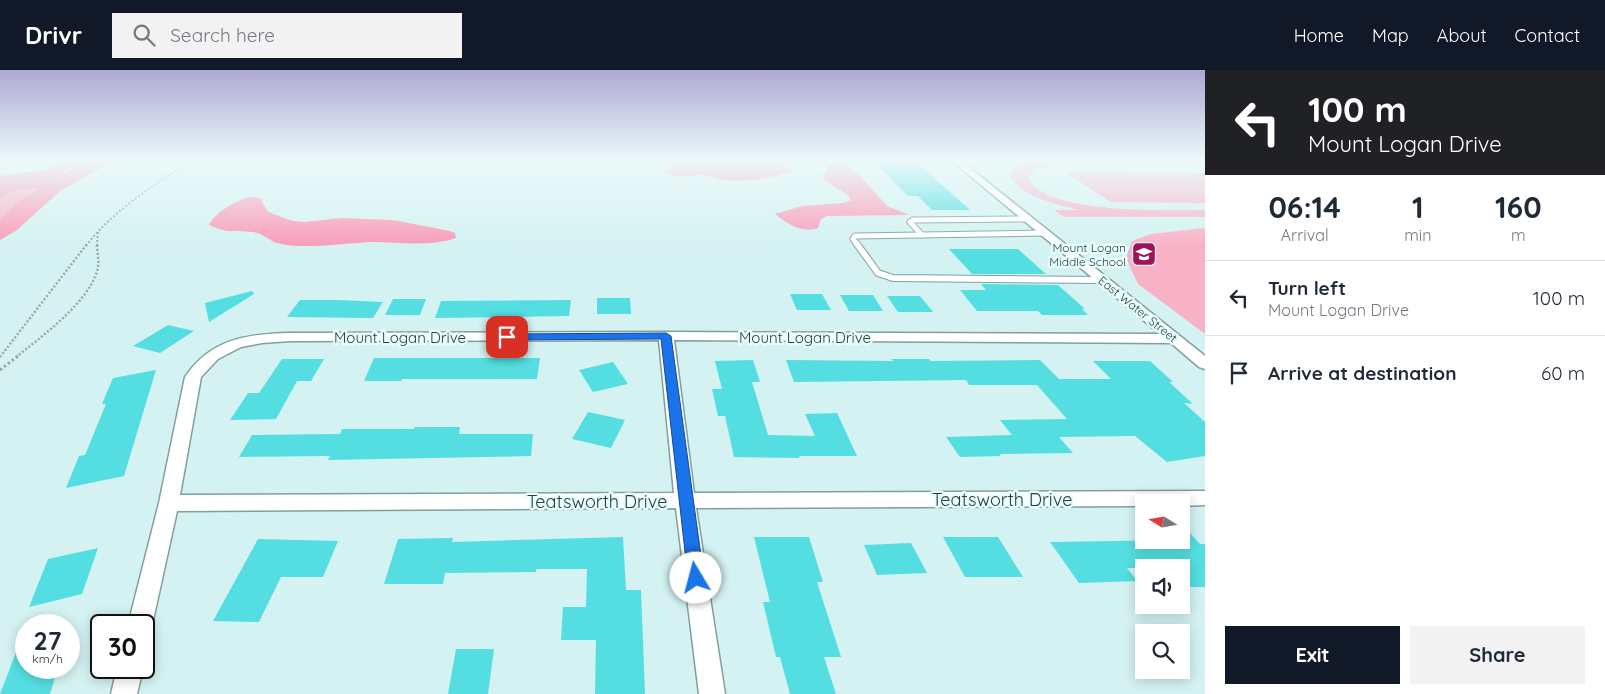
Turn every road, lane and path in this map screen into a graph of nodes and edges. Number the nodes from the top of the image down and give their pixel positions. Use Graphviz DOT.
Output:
graph roads {
  1 [pos="149,189"];
  2 [pos="991,189"];
  3 [pos="1028,219"];
  4 [pos="98,230"];
  5 [pos="1045,233"];
  6 [pos="922,235"];
  7 [pos="1101,280"];
  8 [pos="666,336"];
  9 [pos="1174,339"];
  10 [pos="0,357"];
  11 [pos="1205,364"];
  12 [pos="0,370"];
  13 [pos="1205,498"];
  14 [pos="686,500"];
  15 [pos="169,503"];
  16 [pos="143,614"];
  17 [pos="127,679"];
  18 [pos="124,694"];
  19 [pos="712,694"];
  1 -- 4 [label="path"];
  2 -- 3 [label="street, East Water Street"];
  3 -- 5 [label="street, East Water Street"];
  3 -- 6 [label="lane"];
  4 -- 10 [label="path"];
  4 -- 12 [label="path"];
  5 -- 6 [label="lane"];
  5 -- 7 [label="street, East Water Street"];
  6 -- 7 [label="lane"];
  7 -- 9 [label="street, East Water Street"];
  8 -- 9 [label="street, Mount Logan Drive"];
  8 -- 14 [label="street"];
  8 -- 15 [label="street, Mount Logan Drive"];
  9 -- 11 [label="street, East Water Street"];
  13 -- 14 [label="street, Teatsworth Drive"];
  14 -- 15 [label="street, Teatsworth Drive"];
  14 -- 19 [label="street"];
  15 -- 16 [label="street, Mount Logan Drive"];
  17 -- 18 [label="street"];
}
